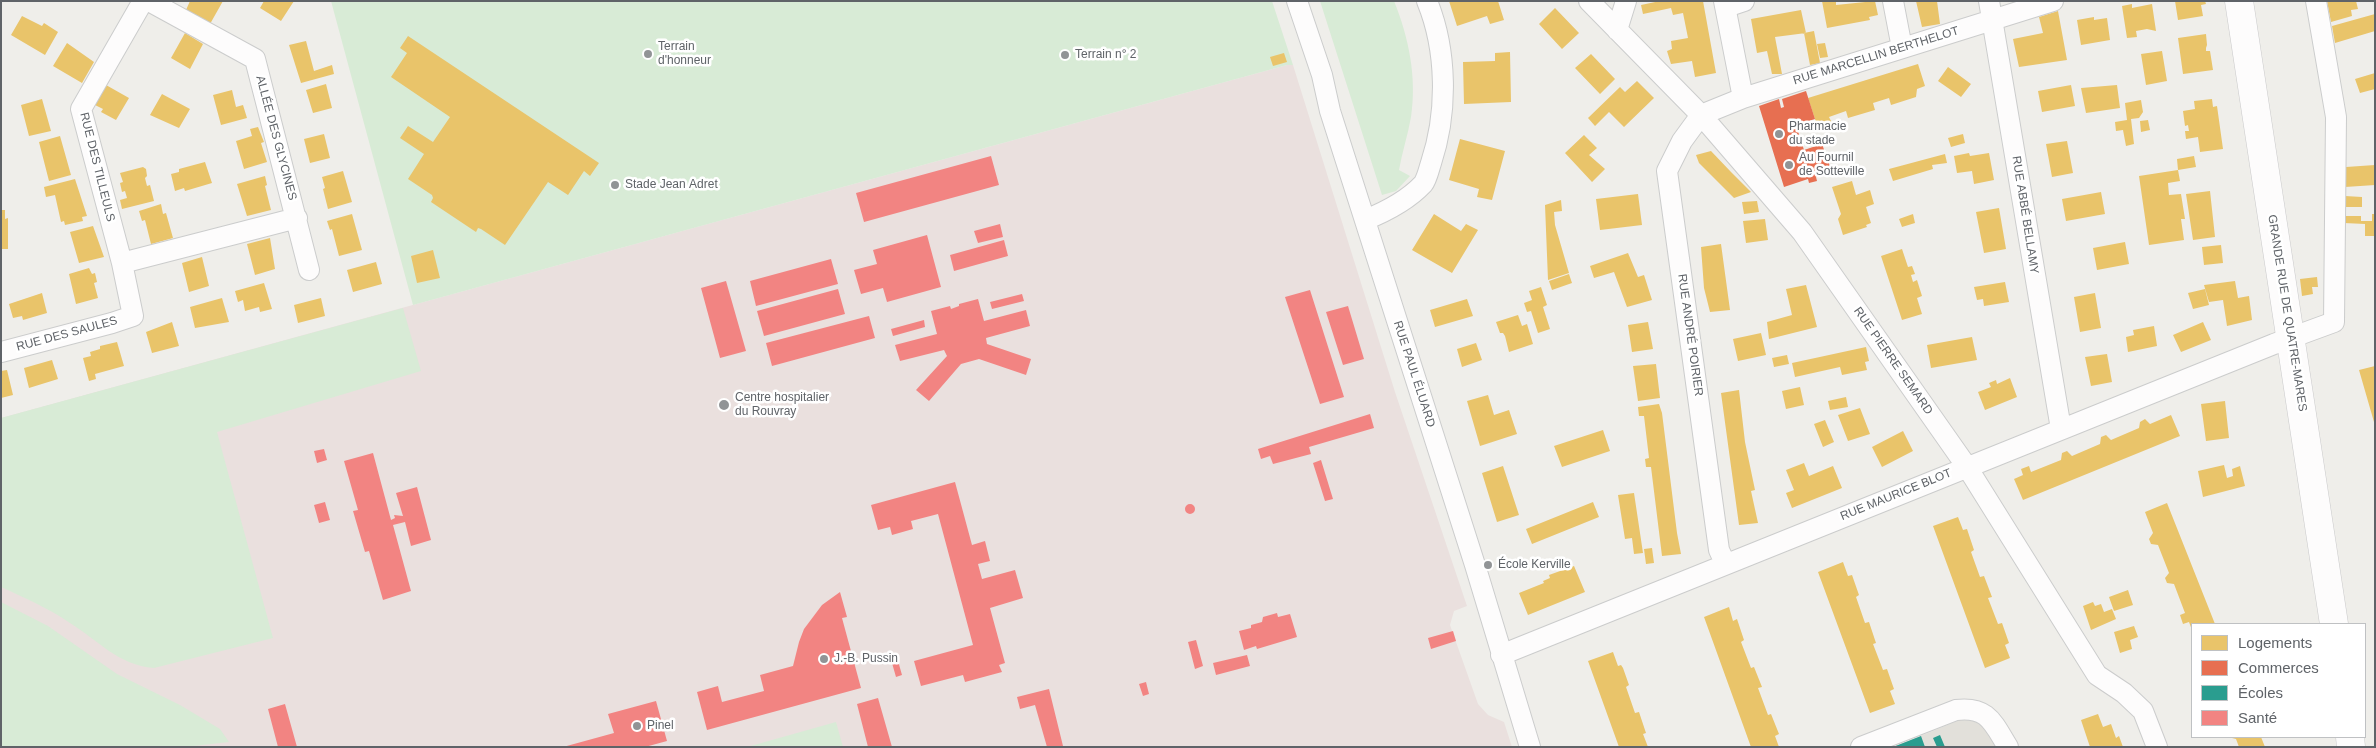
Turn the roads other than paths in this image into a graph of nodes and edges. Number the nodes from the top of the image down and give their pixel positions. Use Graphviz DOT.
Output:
graph roads {
  1 [pos="143,1"];
  2 [pos="149,1"];
  3 [pos="1297,1"];
  4 [pos="1426,1"];
  5 [pos="1589,1"];
  6 [pos="1626,1"];
  7 [pos="1893,1"];
  8 [pos="2053,1"];
  9 [pos="2239,1"];
  10 [pos="2316,1"];
  11 [pos="1731,3"];
  12 [pos="1991,11"];
  13 [pos="1617,30"];
  14 [pos="1902,48"];
  15 [pos="1743,98"];
  16 [pos="1701,115"];
  17 [pos="296,218"];
  18 [pos="1365,220"];
  19 [pos="122,262"];
  20 [pos="310,270"];
  21 [pos="133,316"];
  22 [pos="2291,337"];
  23 [pos="1,352"];
  24 [pos="2061,429"];
  25 [pos="1967,467"];
  26 [pos="1725,563"];
  27 [pos="2334,623"];
  28 [pos="1501,655"];
  29 [pos="1530,747"];
  30 [pos="1861,747"];
  31 [pos="2008,747"];
  32 [pos="2157,747"];
  1 -- 19 [label="street, RUE DES TILLEULS"];
  2 -- 17 [label="street, ALLÉE DES GLYCINES"];
  3 -- 18 [label="street, RUE PAUL ÉLUARD"];
  4 -- 18 [label="street"];
  5 -- 13 [label="street, RUE PIERRE SEMARD"];
  6 -- 13 [label="street"];
  7 -- 14 [label="street"];
  8 -- 12 [label="street, RUE MARCELLIN BERTHELOT"];
  9 -- 22 [label="main road, GRANDE RUE DE QUATRE-MARES"];
  10 -- 22 [label="street, RUE MAURICE BLOT"];
  11 -- 15 [label="street"];
  12 -- 14 [label="street, RUE MARCELLIN BERTHELOT"];
  12 -- 24 [label="street, RUE ABBÉ BELLAMY"];
  13 -- 16 [label="street, RUE PIERRE SEMARD"];
  14 -- 15 [label="street, RUE MARCELLIN BERTHELOT"];
  15 -- 16 [label="street, RUE MARCELLIN BERTHELOT"];
  16 -- 25 [label="street, RUE PIERRE SEMARD"];
  16 -- 26 [label="street, RUE ANDRÉ POIRIER"];
  17 -- 19 [label="street, ALLÉE DES GLYCINES"];
  17 -- 20 [label="street, ALLÉE DES GLYCINES"];
  18 -- 28 [label="street, RUE PAUL ÉLUARD"];
  19 -- 21 [label="street, RUE DES TILLEULS"];
  21 -- 23 [label="street, RUE DES SAULES"];
  22 -- 24 [label="street, RUE MAURICE BLOT"];
  22 -- 27 [label="main road, GRANDE RUE DE QUATRE-MARES"];
  24 -- 25 [label="street, RUE MAURICE BLOT"];
  25 -- 26 [label="street, RUE MAURICE BLOT"];
  25 -- 32 [label="street, RUE PIERRE SEMARD"];
  26 -- 28 [label="street, RUE MAURICE BLOT"];
  28 -- 29 [label="street, RUE PAUL ÉLUARD"];
  30 -- 31 [label="street"];
}
